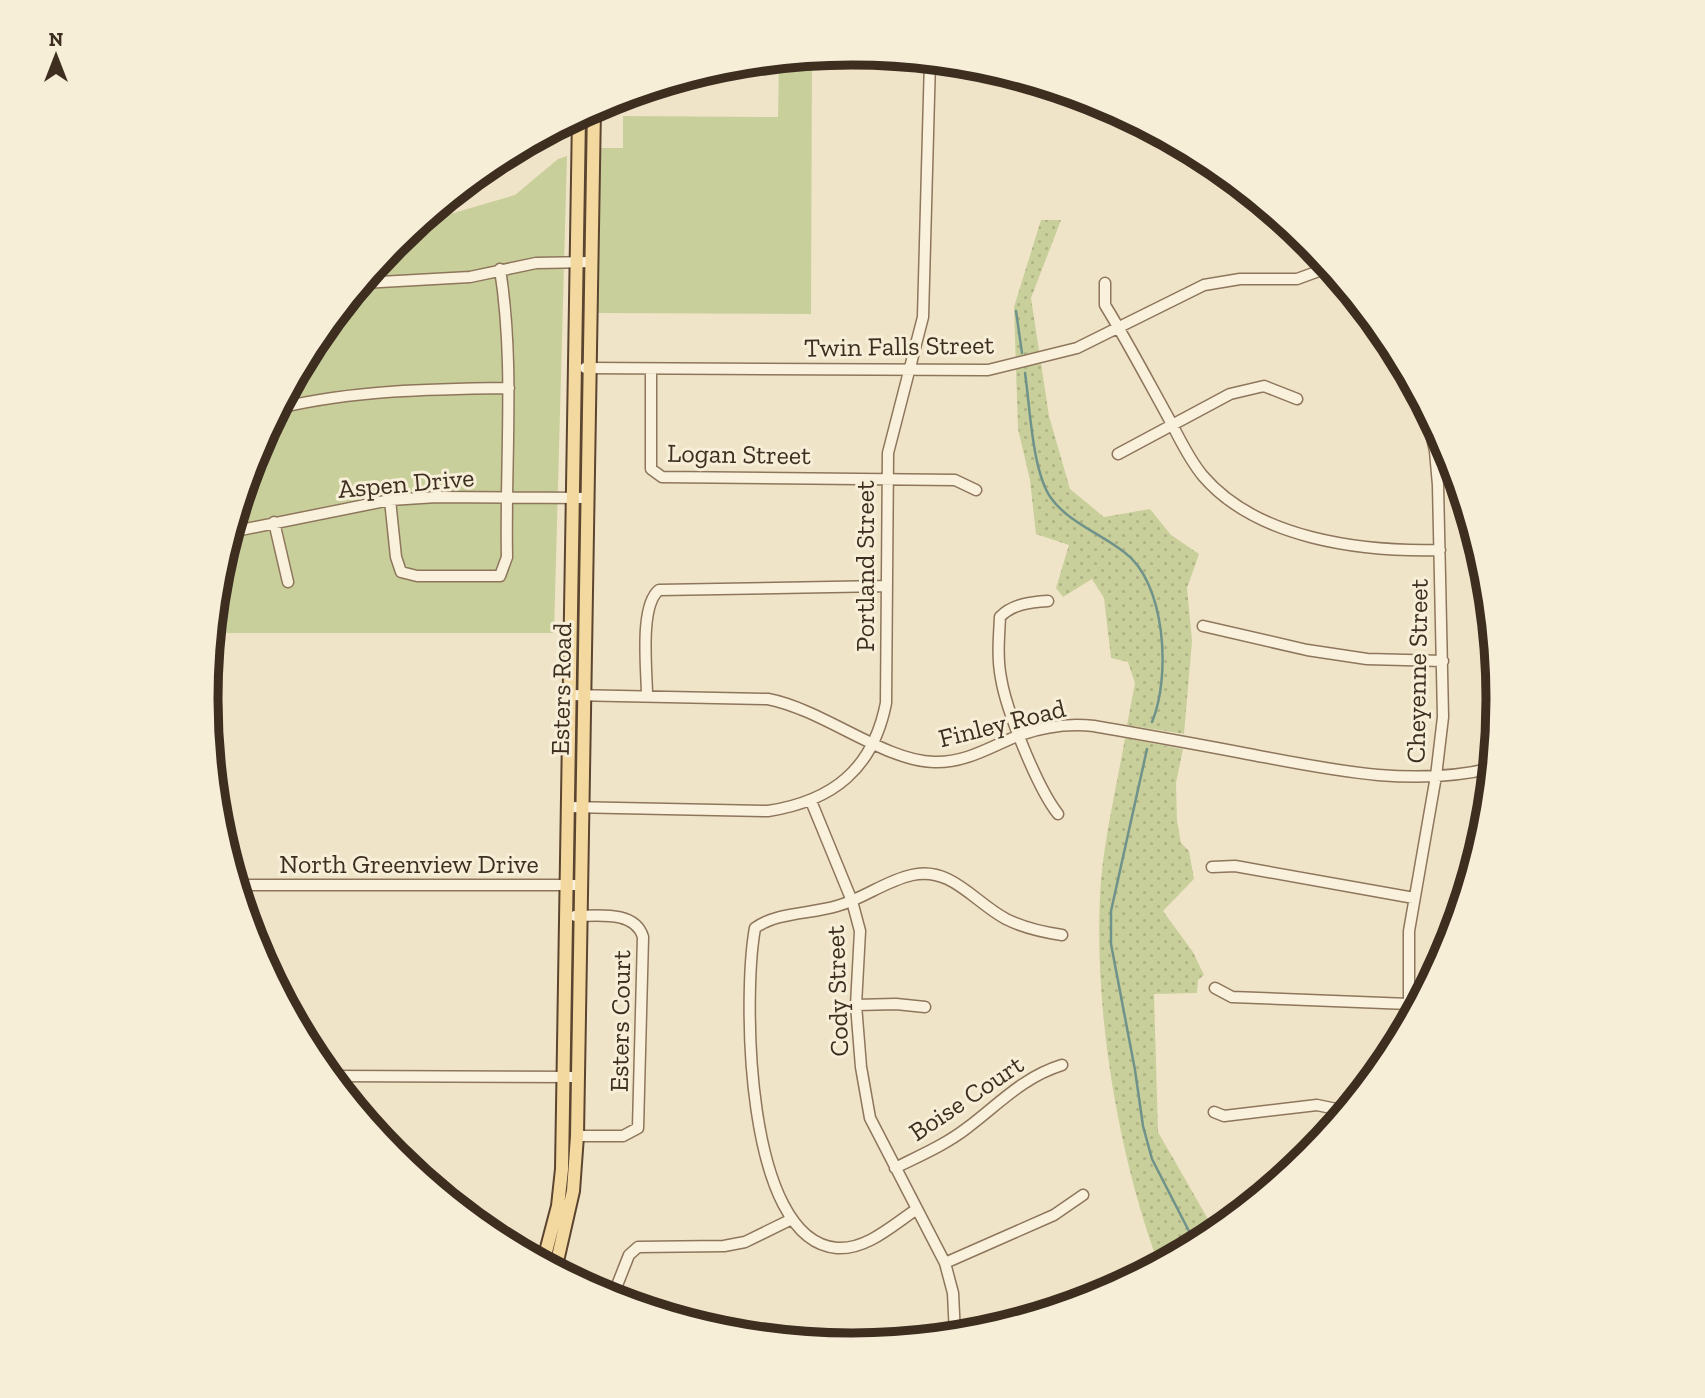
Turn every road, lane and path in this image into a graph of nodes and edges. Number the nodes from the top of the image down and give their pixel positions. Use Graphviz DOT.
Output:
graph roads {
  1 [pos="930,69"];
  2 [pos="594,120"];
  3 [pos="579,127"];
  4 [pos="578,262"];
  5 [pos="591,262"];
  6 [pos="500,269"];
  7 [pos="1320,271"];
  8 [pos="375,282"];
  9 [pos="1105,283"];
  10 [pos="1118,327"];
  11 [pos="582,368"];
  12 [pos="651,369"];
  13 [pos="911,370"];
  14 [pos="509,388"];
  15 [pos="1297,399"];
  16 [pos="291,405"];
  17 [pos="1172,424"];
  18 [pos="1434,448"];
  19 [pos="1118,454"];
  20 [pos="886,477"];
  21 [pos="976,489"];
  22 [pos="506,498"];
  23 [pos="573,498"];
  24 [pos="587,498"];
  25 [pos="390,500"];
  26 [pos="274,522"];
  27 [pos="242,530"];
  28 [pos="1440,550"];
  29 [pos="288,582"];
  30 [pos="886,586"];
  31 [pos="1048,601"];
  32 [pos="1203,626"];
  33 [pos="1443,662"];
  34 [pos="577,695"];
  35 [pos="647,696"];
  36 [pos="1020,735"];
  37 [pos="874,742"];
  38 [pos="1482,770"];
  39 [pos="1436,776"];
  40 [pos="811,801"];
  41 [pos="575,807"];
  42 [pos="1058,814"];
  43 [pos="1212,867"];
  44 [pos="247,885"];
  45 [pos="574,885"];
  46 [pos="1414,898"];
  47 [pos="852,901"];
  48 [pos="574,916"];
  49 [pos="1062,935"];
  50 [pos="1215,988"];
  51 [pos="1409,1003"];
  52 [pos="1409,1004"];
  53 [pos="856,1005"];
  54 [pos="925,1007"];
  55 [pos="1062,1065"];
  56 [pos="343,1076"];
  57 [pos="570,1077"];
  58 [pos="1336,1109"];
  59 [pos="1214,1112"];
  60 [pos="577,1136"];
  61 [pos="895,1168"];
  62 [pos="1083,1195"];
  63 [pos="917,1209"];
  64 [pos="792,1219"];
  65 [pos="545,1254"];
  66 [pos="557,1260"];
  67 [pos="945,1262"];
  68 [pos="616,1287"];
  69 [pos="955,1325"];
  1 -- 13 [label="street, Portland Street"];
  2 -- 5 [label="main road, Esters Road"];
  3 -- 4 [label="main road, Esters Road"];
  4 -- 5 [label="street"];
  4 -- 6 [label="street"];
  4 -- 11 [label="main road, Esters Road"];
  5 -- 11 [label="main road, Esters Road"];
  6 -- 8 [label="street"];
  6 -- 14 [label="street"];
  7 -- 10 [label="street, Twin Falls Street"];
  9 -- 10 [label="street"];
  10 -- 13 [label="street, Twin Falls Street"];
  10 -- 17 [label="street"];
  11 -- 12 [label="street, Twin Falls Street"];
  11 -- 23 [label="main road, Esters Road"];
  11 -- 24 [label="main road, Esters Road"];
  12 -- 13 [label="street, Twin Falls Street"];
  12 -- 20 [label="street, Logan Street"];
  13 -- 20 [label="street, Portland Street"];
  14 -- 16 [label="street"];
  14 -- 22 [label="street"];
  15 -- 17 [label="street"];
  17 -- 19 [label="street"];
  17 -- 28 [label="street"];
  18 -- 28 [label="street, Cheyenne Street"];
  20 -- 21 [label="street"];
  20 -- 30 [label="street, Portland Street"];
  22 -- 23 [label="street, Aspen Drive"];
  22 -- 25 [label="street, Aspen Drive"];
  22 -- 25 [label="street"];
  23 -- 24 [label="street, Aspen Drive"];
  23 -- 34 [label="main road, Esters Road"];
  24 -- 34 [label="main road, Esters Road"];
  25 -- 26 [label="street, Aspen Drive"];
  26 -- 27 [label="street, Aspen Drive"];
  26 -- 29 [label="street"];
  28 -- 33 [label="street, Cheyenne Street"];
  30 -- 35 [label="street"];
  30 -- 37 [label="street, Portland Street"];
  31 -- 36 [label="street"];
  32 -- 33 [label="street"];
  33 -- 39 [label="street, Cheyenne Street"];
  34 -- 35 [label="street, Finley Road"];
  34 -- 41 [label="main road, Esters Road"];
  35 -- 37 [label="street, Finley Road"];
  36 -- 37 [label="street, Finley Road"];
  36 -- 39 [label="street, Finley Road"];
  36 -- 42 [label="street"];
  37 -- 40 [label="street, Portland Street"];
  38 -- 39 [label="street, Finley Road"];
  39 -- 46 [label="street, Cheyenne Street"];
  40 -- 41 [label="street, Portland Street"];
  40 -- 47 [label="street, Cody Street"];
  41 -- 45 [label="main road, Esters Road"];
  43 -- 46 [label="street"];
  44 -- 45 [label="street, North Greenview Drive"];
  45 -- 48 [label="main road, Esters Road"];
  46 -- 51 [label="street, Cheyenne Street"];
  47 -- 49 [label="street"];
  47 -- 53 [label="street, Cody Street"];
  47 -- 64 [label="street"];
  48 -- 57 [label="main road, Esters Road"];
  48 -- 60 [label="street, Esters Court"];
  50 -- 52 [label="street"];
  53 -- 54 [label="street"];
  53 -- 61 [label="street, Cody Street"];
  55 -- 61 [label="street, Boise Court"];
  56 -- 57 [label="street"];
  57 -- 60 [label="main road, Esters Road"];
  57 -- 65 [label="main road, Esters Road"];
  58 -- 59 [label="street"];
  60 -- 66 [label="main road, Esters Road"];
  61 -- 63 [label="street, Cody Street"];
  62 -- 67 [label="street"];
  63 -- 64 [label="street"];
  63 -- 67 [label="street, Cody Street"];
  64 -- 68 [label="street"];
  67 -- 69 [label="street, Cody Street"];
}
